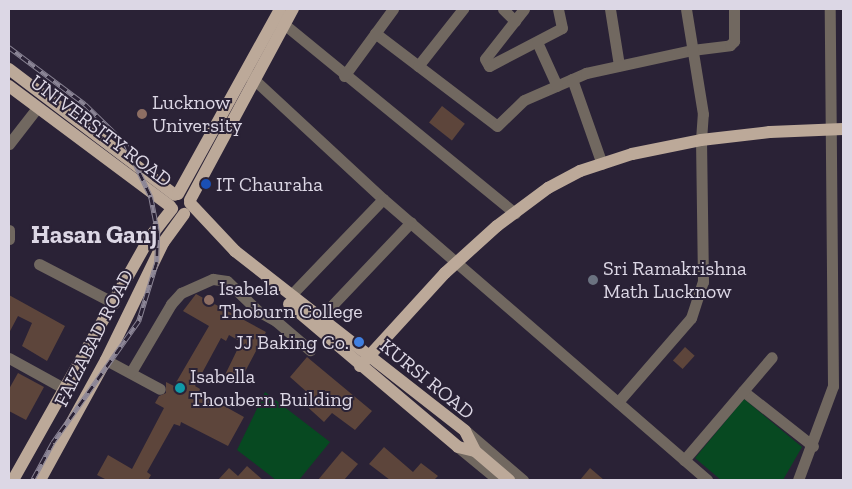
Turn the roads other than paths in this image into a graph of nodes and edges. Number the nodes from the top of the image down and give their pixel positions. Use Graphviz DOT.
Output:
graph roads {
  1 [pos="293,9"];
  2 [pos="393,9"];
  3 [pos="463,9"];
  4 [pos="503,9"];
  5 [pos="524,9"];
  6 [pos="558,9"];
  7 [pos="610,9"];
  8 [pos="686,9"];
  9 [pos="734,9"];
  10 [pos="830,9"];
  11 [pos="280,17"];
  12 [pos="515,20"];
  13 [pos="375,32"];
  14 [pos="537,42"];
  15 [pos="694,50"];
  16 [pos="619,65"];
  17 [pos="418,66"];
  18 [pos="9,69"];
  19 [pos="344,76"];
  20 [pos="251,78"];
  21 [pos="572,79"];
  22 [pos="9,86"];
  23 [pos="557,86"];
  24 [pos="38,108"];
  25 [pos="837,129"];
  26 [pos="701,140"];
  27 [pos="9,144"];
  28 [pos="602,164"];
  29 [pos="384,199"];
  30 [pos="181,204"];
  31 [pos="515,213"];
  32 [pos="411,222"];
  33 [pos="9,230"];
  34 [pos="9,240"];
  35 [pos="457,262"];
  36 [pos="39,264"];
  37 [pos="291,295"];
  38 [pos="114,303"];
  39 [pos="320,318"];
  40 [pos="838,331"];
  41 [pos="310,350"];
  42 [pos="369,356"];
  43 [pos="772,357"];
  44 [pos="9,358"];
  45 [pos="106,360"];
  46 [pos="360,366"];
  47 [pos="130,372"];
  48 [pos="160,389"];
  49 [pos="67,390"];
  50 [pos="743,390"];
  51 [pos="618,402"];
  52 [pos="465,431"];
  53 [pos="813,446"];
  54 [pos="458,447"];
  55 [pos="475,451"];
  56 [pos="684,460"];
  57 [pos="13,480"];
  58 [pos="40,480"];
  59 [pos="498,480"];
  60 [pos="509,480"];
  61 [pos="523,480"];
  62 [pos="707,480"];
  63 [pos="798,480"];
  1 -- 11 [label="main road, FAIZABAD ROAD"];
  2 -- 13 [label="street"];
  3 -- 17 [label="street"];
  4 -- 12 [label="street"];
  5 -- 12 [label="street"];
  6 -- 14 [label="street"];
  7 -- 16 [label="street"];
  8 -- 15 [label="street"];
  9 -- 15 [label="street"];
  10 -- 25 [label="street"];
  11 -- 19 [label="street"];
  11 -- 20 [label="main road, FAIZABAD ROAD"];
  12 -- 14 [label="street"];
  13 -- 17 [label="street"];
  13 -- 19 [label="street"];
  14 -- 23 [label="street"];
  15 -- 16 [label="street"];
  15 -- 26 [label="street"];
  16 -- 21 [label="street"];
  17 -- 23 [label="street"];
  18 -- 30 [label="main road, UNIVERSITY ROAD"];
  19 -- 31 [label="street"];
  20 -- 29 [label="street"];
  20 -- 30 [label="main road, FAIZABAD ROAD"];
  21 -- 23 [label="street"];
  21 -- 28 [label="street"];
  22 -- 24 [label="main road, UNIVERSITY ROAD"];
  24 -- 27 [label="street"];
  24 -- 30 [label="main road, UNIVERSITY ROAD"];
  25 -- 26 [label="main road"];
  25 -- 40 [label="street"];
  26 -- 28 [label="main road"];
  26 -- 51 [label="street"];
  28 -- 31 [label="main road"];
  29 -- 32 [label="street"];
  29 -- 37 [label="street"];
  30 -- 37 [label="main road, KURSI ROAD"];
  30 -- 38 [label="main road, FAIZABAD ROAD"];
  30 -- 45 [label="main road, FAIZABAD ROAD"];
  30 -- 46 [label="main road, KURSI ROAD"];
  31 -- 35 [label="main road"];
  32 -- 35 [label="street"];
  32 -- 39 [label="street"];
  33 -- 34 [label="street"];
  35 -- 42 [label="main road"];
  35 -- 51 [label="street"];
  36 -- 38 [label="street"];
  37 -- 39 [label="main road, KURSI ROAD"];
  38 -- 49 [label="main road, FAIZABAD ROAD"];
  39 -- 42 [label="main road, KURSI ROAD"];
  40 -- 53 [label="street"];
  41 -- 47 [label="street"];
  42 -- 46 [label="main road"];
  42 -- 52 [label="main road, KURSI ROAD"];
  43 -- 50 [label="street"];
  44 -- 49 [label="street"];
  45 -- 47 [label="street"];
  45 -- 58 [label="main road, FAIZABAD ROAD"];
  46 -- 54 [label="main road, KURSI ROAD"];
  47 -- 48 [label="street"];
  49 -- 57 [label="main road, FAIZABAD ROAD"];
  50 -- 53 [label="street"];
  50 -- 56 [label="street"];
  51 -- 56 [label="street"];
  52 -- 55 [label="main road, KURSI ROAD"];
  52 -- 61 [label="street"];
  53 -- 63 [label="street"];
  54 -- 55 [label="main road, KURSI ROAD"];
  54 -- 59 [label="street"];
  55 -- 60 [label="main road, KURSI ROAD"];
  56 -- 62 [label="street"];
}
